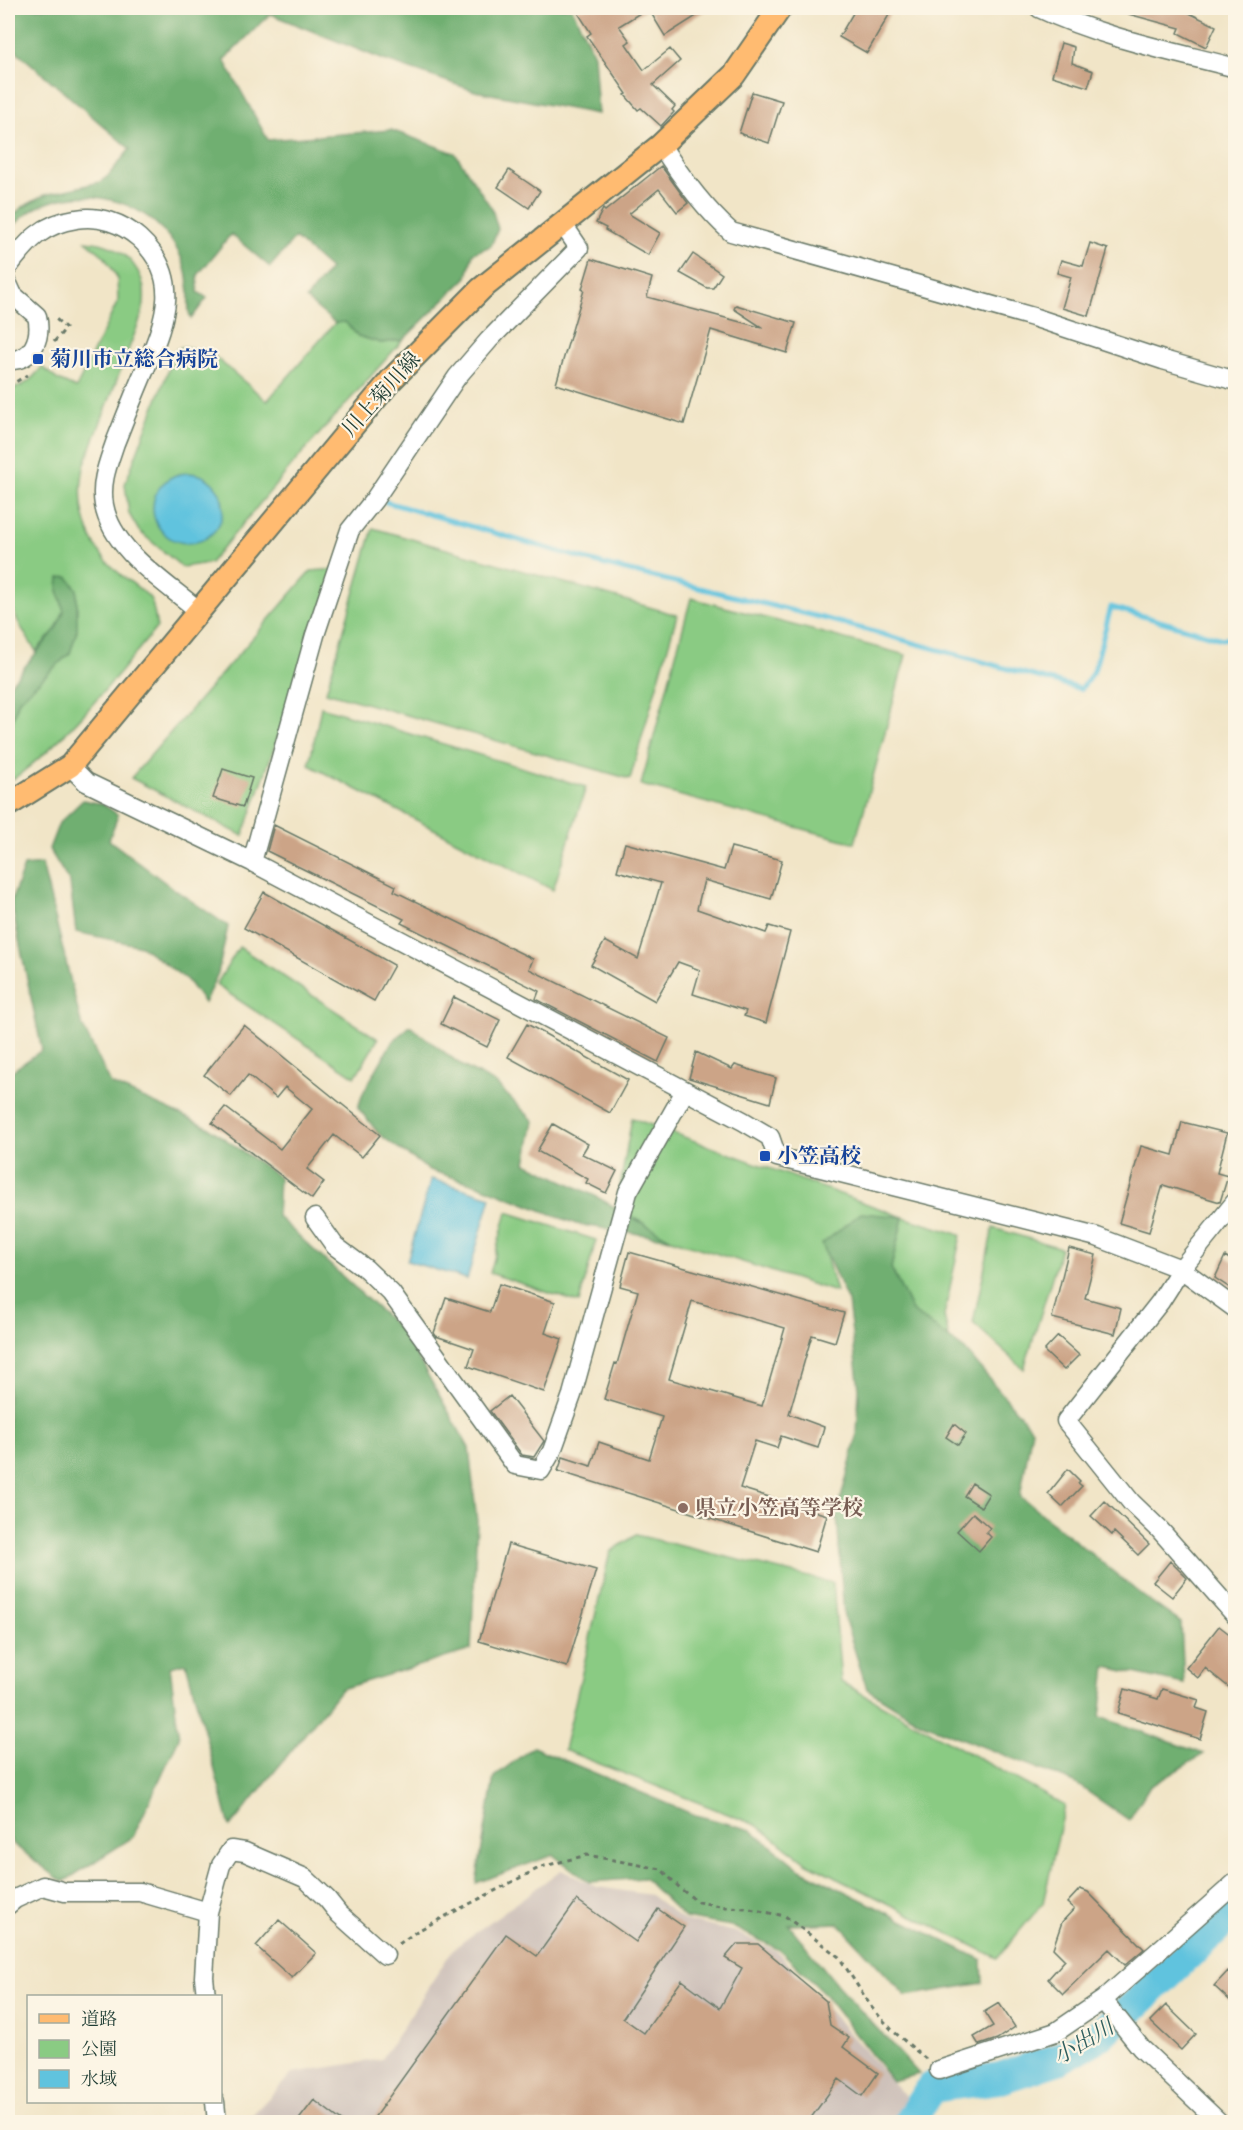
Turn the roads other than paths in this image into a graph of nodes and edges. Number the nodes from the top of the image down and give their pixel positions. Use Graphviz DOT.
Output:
graph roads {
  1 [pos="780,8"];
  2 [pos="1039,8"];
  3 [pos="1236,68"];
  4 [pos="661,145"];
  5 [pos="562,223"];
  6 [pos="9,264"];
  7 [pos="8,284"];
  8 [pos="8,360"];
  9 [pos="1236,381"];
  10 [pos="199,611"];
  11 [pos="70,766"];
  12 [pos="8,805"];
  13 [pos="252,862"];
  14 [pos="684,1091"];
  15 [pos="1236,1201"];
  16 [pos="315,1218"];
  17 [pos="1181,1269"];
  18 [pos="1236,1309"];
  19 [pos="1236,1616"];
  20 [pos="1236,1882"];
  21 [pos="8,1905"];
  22 [pos="208,1912"];
  23 [pos="385,1955"];
  24 [pos="206,1995"];
  25 [pos="1107,2005"];
  26 [pos="939,2070"];
  27 [pos="215,2103"];
  28 [pos="217,2122"];
  29 [pos="1219,2122"];
  1 -- 4 [label="main road, 川上菊川線"];
  2 -- 3 [label="street"];
  4 -- 5 [label="main road, 川上菊川線"];
  4 -- 9 [label="street"];
  5 -- 10 [label="main road, 川上菊川線"];
  5 -- 13 [label="street"];
  6 -- 10 [label="street"];
  7 -- 8 [label="street"];
  10 -- 11 [label="main road, 川上菊川線"];
  11 -- 12 [label="main road, 川上菊川線"];
  11 -- 13 [label="street"];
  13 -- 14 [label="street"];
  14 -- 16 [label="street"];
  14 -- 17 [label="street"];
  15 -- 17 [label="street"];
  17 -- 18 [label="street"];
  17 -- 19 [label="street"];
  20 -- 25 [label="street"];
  21 -- 22 [label="street"];
  22 -- 23 [label="street"];
  22 -- 24 [label="street"];
  25 -- 26 [label="street"];
  25 -- 29 [label="street"];
  27 -- 28 [label="street"];
}
